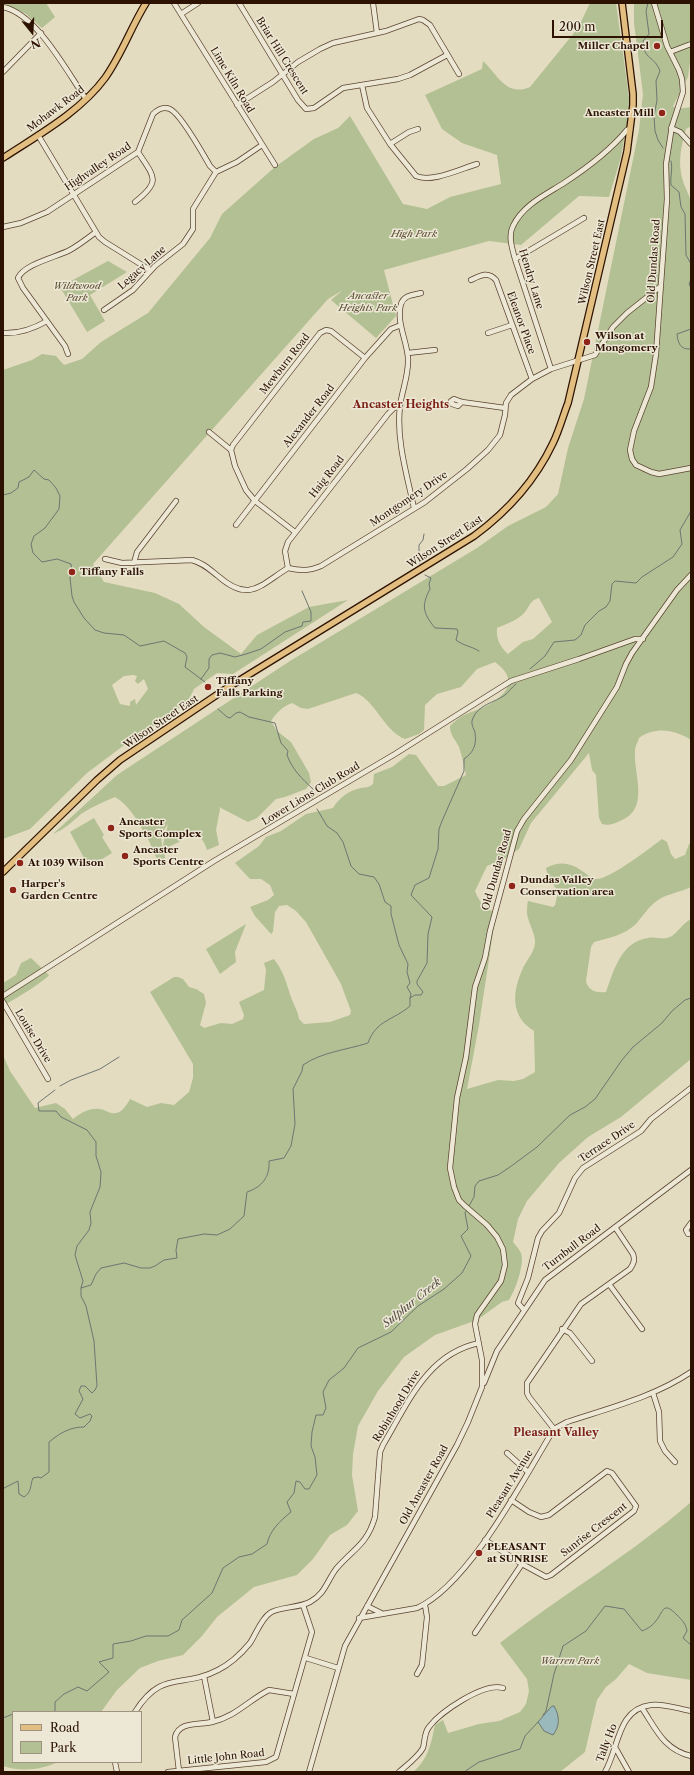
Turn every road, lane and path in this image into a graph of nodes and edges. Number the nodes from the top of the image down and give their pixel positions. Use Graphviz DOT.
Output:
graph roads {
  1 [pos="146,3"];
  2 [pos="174,3"];
  3 [pos="198,3"];
  4 [pos="239,3"];
  5 [pos="373,3"];
  6 [pos="622,3"];
  7 [pos="654,3"];
  8 [pos="3,7"];
  9 [pos="181,14"];
  10 [pos="41,33"];
  11 [pos="377,33"];
  12 [pos="691,44"];
  13 [pos="670,52"];
  14 [pos="448,55"];
  15 [pos="3,72"];
  16 [pos="459,74"];
  17 [pos="282,75"];
  18 [pos="362,85"];
  19 [pos="86,99"];
  20 [pos="237,105"];
  21 [pos="671,128"];
  22 [pos="418,129"];
  23 [pos="630,129"];
  24 [pos="38,135"];
  25 [pos="390,144"];
  26 [pos="691,144"];
  27 [pos="262,146"];
  28 [pos="138,152"];
  29 [pos="3,158"];
  30 [pos="477,164"];
  31 [pos="275,165"];
  32 [pos="216,172"];
  33 [pos="74,194"];
  34 [pos="135,202"];
  35 [pos="584,218"];
  36 [pos="3,227"];
  37 [pos="96,232"];
  38 [pos="515,259"];
  39 [pos="150,270"];
  40 [pos="471,280"];
  41 [pos="661,286"];
  42 [pos="421,293"];
  43 [pos="104,310"];
  44 [pos="47,321"];
  45 [pos="401,325"];
  46 [pos="512,325"];
  47 [pos="488,333"];
  48 [pos="3,334"];
  49 [pos="435,350"];
  50 [pos="408,353"];
  51 [pos="68,354"];
  52 [pos="365,358"];
  53 [pos="578,360"];
  54 [pos="551,369"];
  55 [pos="532,380"];
  56 [pos="462,402"];
  57 [pos="400,406"];
  58 [pos="505,408"];
  59 [pos="209,432"];
  60 [pos="231,450"];
  61 [pos="691,468"];
  62 [pos="255,500"];
  63 [pos="176,501"];
  64 [pos="414,508"];
  65 [pos="236,525"];
  66 [pos="296,532"];
  67 [pos="105,559"];
  68 [pos="134,563"];
  69 [pos="288,568"];
  70 [pos="691,575"];
  71 [pos="642,639"];
  72 [pos="3,872"];
  73 [pos="3,996"];
  74 [pos="3,1002"];
  75 [pos="48,1079"];
  76 [pos="691,1088"];
  77 [pos="691,1170"];
  78 [pos="473,1213"];
  79 [pos="691,1223"];
  80 [pos="615,1226"];
  81 [pos="691,1234"];
  82 [pos="609,1284"];
  83 [pos="524,1310"];
  84 [pos="562,1329"];
  85 [pos="642,1329"];
  86 [pos="479,1343"];
  87 [pos="592,1362"];
  88 [pos="691,1372"];
  89 [pos="482,1387"];
  90 [pos="653,1393"];
  91 [pos="554,1430"];
  92 [pos="507,1453"];
  93 [pos="675,1462"];
  94 [pos="528,1472"];
  95 [pos="511,1500"];
  96 [pos="485,1540"];
  97 [pos="522,1564"];
  98 [pos="303,1605"];
  99 [pos="425,1605"];
  100 [pos="367,1606"];
  101 [pos="381,1613"];
  102 [pos="359,1618"];
  103 [pos="475,1633"];
  104 [pos="306,1658"];
  105 [pos="338,1668"];
  106 [pos="417,1674"];
  107 [pos="204,1676"];
  108 [pos="503,1688"];
  109 [pos="294,1694"];
  110 [pos="642,1708"];
  111 [pos="136,1711"];
  112 [pos="691,1711"];
  113 [pos="213,1722"];
  114 [pos="615,1747"];
  115 [pos="691,1756"];
  116 [pos="179,1771"];
  117 [pos="168,1772"];
  118 [pos="310,1772"];
  119 [pos="399,1772"];
  120 [pos="605,1772"];
  121 [pos="629,1772"];
  1 -- 19 [label="main road, Mohawk Road"];
  2 -- 9 [label="street, Lime Kiln Road"];
  3 -- 9 [label="street"];
  4 -- 17 [label="street, Briar Hill Crescent"];
  5 -- 11 [label="street"];
  6 -- 23 [label="main road, Wilson Street East"];
  7 -- 13 [label="street, Old Dundas Road"];
  8 -- 10 [label="street"];
  9 -- 20 [label="street, Lime Kiln Road"];
  10 -- 15 [label="street"];
  10 -- 19 [label="street"];
  11 -- 14 [label="street"];
  11 -- 17 [label="street"];
  12 -- 13 [label="street"];
  13 -- 21 [label="street, Old Dundas Road"];
  14 -- 16 [label="street"];
  14 -- 18 [label="street, Briar Hill Crescent"];
  17 -- 18 [label="street, Briar Hill Crescent"];
  17 -- 20 [label="street"];
  18 -- 25 [label="street"];
  19 -- 24 [label="main road, Mohawk Road"];
  20 -- 27 [label="street, Lime Kiln Road"];
  21 -- 26 [label="street"];
  21 -- 41 [label="street, Old Dundas Road"];
  22 -- 25 [label="street"];
  23 -- 38 [label="street, Hendry Lane"];
  23 -- 53 [label="main road, Wilson Street East"];
  24 -- 29 [label="main road, Mohawk Road"];
  24 -- 33 [label="street"];
  25 -- 30 [label="street"];
  27 -- 31 [label="street, Lime Kiln Road"];
  27 -- 32 [label="street"];
  28 -- 32 [label="street, Highvalley Road"];
  28 -- 33 [label="street, Highvalley Road"];
  28 -- 34 [label="street"];
  32 -- 39 [label="street, Legacy Lane"];
  33 -- 36 [label="street, Highvalley Road"];
  33 -- 37 [label="street"];
  35 -- 38 [label="street"];
  37 -- 39 [label="street"];
  37 -- 44 [label="street"];
  38 -- 54 [label="street, Hendry Lane"];
  39 -- 43 [label="street, Legacy Lane"];
  40 -- 46 [label="street, Eleanor Place"];
  41 -- 53 [label="street, Montgomery Drive"];
  41 -- 61 [label="street, Old Dundas Road"];
  42 -- 45 [label="street"];
  44 -- 48 [label="street"];
  44 -- 51 [label="street"];
  45 -- 50 [label="street"];
  45 -- 52 [label="street, Alexander Road"];
  46 -- 47 [label="street"];
  46 -- 55 [label="street, Eleanor Place"];
  49 -- 50 [label="street"];
  50 -- 57 [label="street"];
  52 -- 60 [label="street, Mewburn Road"];
  52 -- 62 [label="street, Alexander Road"];
  53 -- 54 [label="street, Montgomery Drive"];
  53 -- 72 [label="main road, Wilson Street East"];
  54 -- 55 [label="street, Montgomery Drive"];
  55 -- 58 [label="street, Montgomery Drive"];
  56 -- 58 [label="street"];
  57 -- 64 [label="street"];
  57 -- 66 [label="street, Haig Road"];
  58 -- 64 [label="street, Montgomery Drive"];
  59 -- 60 [label="street"];
  60 -- 62 [label="street"];
  62 -- 65 [label="street, Alexander Road"];
  62 -- 66 [label="street"];
  63 -- 68 [label="street"];
  64 -- 69 [label="street, Montgomery Drive"];
  66 -- 69 [label="street, Haig Road"];
  67 -- 68 [label="street"];
  68 -- 69 [label="street"];
  70 -- 71 [label="street, Old Dundas Road"];
  71 -- 73 [label="street, Lower Lions Club Road"];
  71 -- 78 [label="street, Old Dundas Road"];
  74 -- 75 [label="street, Louise Drive"];
  76 -- 83 [label="street, Terrace Drive"];
  77 -- 80 [label="street, Turnbull Road"];
  78 -- 86 [label="street, Old Ancaster Road"];
  79 -- 81 [label="street"];
  80 -- 82 [label="street"];
  80 -- 83 [label="street, Turnbull Road"];
  82 -- 84 [label="street"];
  82 -- 85 [label="street"];
  83 -- 89 [label="street, Turnbull Road"];
  84 -- 87 [label="street"];
  84 -- 91 [label="street"];
  86 -- 89 [label="street, Old Ancaster Road"];
  86 -- 98 [label="street, Robinhood Drive"];
  88 -- 90 [label="street, Pleasant Avenue"];
  89 -- 100 [label="street, Old Ancaster Road"];
  90 -- 91 [label="street, Pleasant Avenue"];
  90 -- 93 [label="street"];
  91 -- 94 [label="street, Pleasant Avenue"];
  92 -- 94 [label="street"];
  94 -- 95 [label="street, Pleasant Avenue"];
  95 -- 96 [label="street, Pleasant Avenue"];
  95 -- 97 [label="street, Sunrise Crescent"];
  96 -- 97 [label="street, Sunrise Crescent"];
  96 -- 99 [label="street, Pleasant Avenue"];
  97 -- 103 [label="street"];
  98 -- 104 [label="street, Little John Road"];
  98 -- 107 [label="street, Robinhood Drive"];
  99 -- 101 [label="street, Pleasant Avenue"];
  99 -- 106 [label="street"];
  100 -- 101 [label="street"];
  100 -- 102 [label="street, Old Ancaster Road"];
  101 -- 102 [label="street, Pleasant Avenue"];
  102 -- 105 [label="street, Old Ancaster Road"];
  104 -- 105 [label="street"];
  104 -- 109 [label="street, Little John Road"];
  105 -- 118 [label="street, Old Ancaster Road"];
  107 -- 111 [label="street, Robinhood Drive"];
  107 -- 113 [label="street"];
  108 -- 119 [label="street"];
  109 -- 113 [label="street"];
  109 -- 116 [label="street, Little John Road"];
  110 -- 112 [label="street"];
  110 -- 114 [label="street, Tally Ho"];
  110 -- 115 [label="street"];
  113 -- 116 [label="street"];
  114 -- 120 [label="street, Tally Ho"];
  114 -- 121 [label="street"];
  116 -- 117 [label="street, Little John Road"];
}
